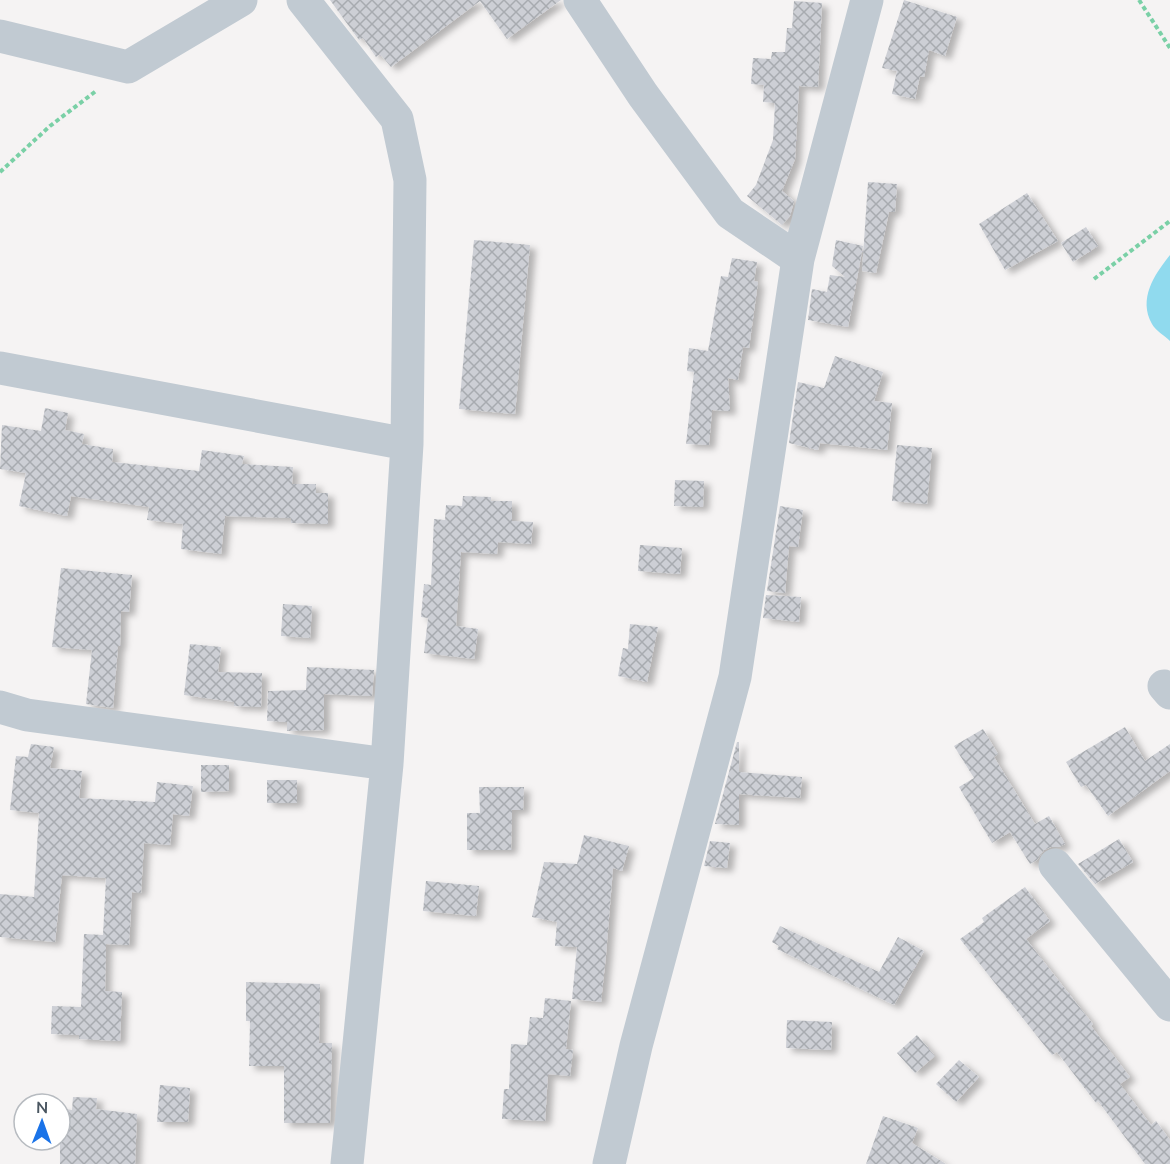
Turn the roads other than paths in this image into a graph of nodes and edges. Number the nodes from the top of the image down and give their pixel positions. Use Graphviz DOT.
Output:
graph roads {
  1 [pos="241,0"];
  2 [pos="303,0"];
  3 [pos="580,0"];
  4 [pos="867,0"];
  5 [pos="0,36"];
  6 [pos="798,259"];
  7 [pos="0,368"];
  8 [pos="407,444"];
  9 [pos="0,707"];
  10 [pos="387,764"];
  11 [pos="1055,865"];
  12 [pos="1170,1005"];
  13 [pos="347,1164"];
  14 [pos="609,1164"];
  1 -- 5 [label="street"];
  2 -- 8 [label="street"];
  3 -- 6 [label="street"];
  4 -- 6 [label="street"];
  6 -- 14 [label="street"];
  7 -- 8 [label="street"];
  8 -- 10 [label="street"];
  9 -- 10 [label="street"];
  10 -- 13 [label="street"];
  11 -- 12 [label="street"];
}
